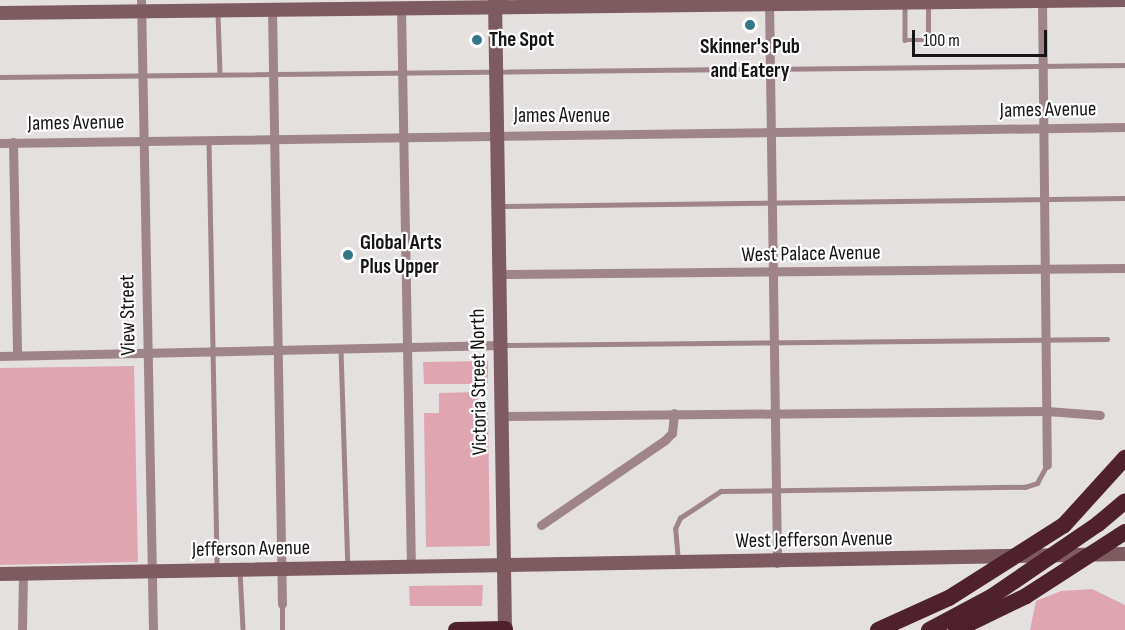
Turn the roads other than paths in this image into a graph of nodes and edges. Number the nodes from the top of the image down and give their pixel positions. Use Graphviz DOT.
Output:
graph roads {
  1 [pos="1042,0"];
  2 [pos="1125,0"];
  3 [pos="769,2"];
  4 [pos="495,3"];
  5 [pos="725,3"];
  6 [pos="905,3"];
  7 [pos="928,3"];
  8 [pos="142,5"];
  9 [pos="401,8"];
  10 [pos="218,9"];
  11 [pos="272,9"];
  12 [pos="0,13"];
  13 [pos="1125,65"];
  14 [pos="1044,66"];
  15 [pos="770,68"];
  16 [pos="403,70"];
  17 [pos="495,70"];
  18 [pos="220,73"];
  19 [pos="274,73"];
  20 [pos="143,75"];
  21 [pos="0,77"];
  22 [pos="1125,127"];
  23 [pos="1044,128"];
  24 [pos="771,133"];
  25 [pos="496,134"];
  26 [pos="405,136"];
  27 [pos="273,138"];
  28 [pos="144,139"];
  29 [pos="209,139"];
  30 [pos="14,142"];
  31 [pos="0,143"];
  32 [pos="1125,198"];
  33 [pos="1045,200"];
  34 [pos="772,203"];
  35 [pos="497,206"];
  36 [pos="1125,268"];
  37 [pos="1046,269"];
  38 [pos="773,272"];
  39 [pos="498,274"];
  40 [pos="1047,339"];
  41 [pos="1107,339"];
  42 [pos="774,342"];
  43 [pos="500,345"];
  44 [pos="341,347"];
  45 [pos="408,347"];
  46 [pos="278,349"];
  47 [pos="147,351"];
  48 [pos="214,351"];
  49 [pos="17,355"];
  50 [pos="0,356"];
  51 [pos="1047,411"];
  52 [pos="674,413"];
  53 [pos="776,414"];
  54 [pos="1100,415"];
  55 [pos="501,416"];
  56 [pos="1125,458"];
  57 [pos="1047,465"];
  58 [pos="1125,475"];
  59 [pos="776,491"];
  60 [pos="1125,501"];
  61 [pos="541,525"];
  62 [pos="1064,525"];
  63 [pos="1125,532"];
  64 [pos="1125,554"];
  65 [pos="777,563"];
  66 [pos="678,564"];
  67 [pos="411,567"];
  68 [pos="504,567"];
  69 [pos="281,569"];
  70 [pos="348,569"];
  71 [pos="216,570"];
  72 [pos="240,570"];
  73 [pos="151,572"];
  74 [pos="0,574"];
  75 [pos="23,574"];
  76 [pos="282,604"];
  77 [pos="243,628"];
  78 [pos="505,629"];
  79 [pos="22,630"];
  80 [pos="153,630"];
  81 [pos="282,630"];
  82 [pos="456,630"];
  83 [pos="878,630"];
  84 [pos="929,630"];
  85 [pos="957,630"];
  1 -- 2 [label="street"];
  1 -- 7 [label="street"];
  1 -- 14 [label="street"];
  3 -- 5 [label="street"];
  3 -- 6 [label="street"];
  3 -- 15 [label="street"];
  4 -- 5 [label="street"];
  4 -- 9 [label="street"];
  4 -- 17 [label="street, Victoria Street North"];
  6 -- 7 [label="street"];
  6 -- 7 [label="lane"];
  8 -- 10 [label="street"];
  8 -- 12 [label="street"];
  8 -- 20 [label="street, View Street"];
  9 -- 11 [label="street"];
  9 -- 16 [label="street"];
  10 -- 11 [label="street"];
  10 -- 18 [label="lane"];
  11 -- 19 [label="street"];
  13 -- 14 [label="lane"];
  14 -- 15 [label="lane"];
  14 -- 23 [label="street"];
  15 -- 17 [label="lane"];
  15 -- 24 [label="street"];
  16 -- 17 [label="lane"];
  16 -- 19 [label="lane"];
  16 -- 26 [label="street"];
  17 -- 25 [label="street, Victoria Street North"];
  18 -- 19 [label="lane"];
  18 -- 20 [label="lane"];
  19 -- 27 [label="street"];
  20 -- 21 [label="lane"];
  20 -- 28 [label="street, View Street"];
  22 -- 23 [label="street, James Avenue"];
  23 -- 24 [label="street, James Avenue"];
  23 -- 33 [label="street"];
  24 -- 25 [label="street, James Avenue"];
  24 -- 34 [label="street"];
  25 -- 26 [label="street, James Avenue"];
  25 -- 35 [label="street, Victoria Street North"];
  26 -- 27 [label="street, James Avenue"];
  26 -- 45 [label="street"];
  27 -- 29 [label="street, James Avenue"];
  27 -- 46 [label="street"];
  28 -- 29 [label="street, James Avenue"];
  28 -- 30 [label="street, James Avenue"];
  28 -- 47 [label="street, View Street"];
  29 -- 48 [label="lane"];
  30 -- 31 [label="street, James Avenue"];
  30 -- 49 [label="street"];
  32 -- 33 [label="lane"];
  33 -- 34 [label="lane"];
  33 -- 37 [label="street"];
  34 -- 35 [label="lane"];
  34 -- 38 [label="street"];
  35 -- 39 [label="street, Victoria Street North"];
  36 -- 37 [label="street, West Palace Avenue"];
  37 -- 38 [label="street, West Palace Avenue"];
  37 -- 40 [label="street"];
  38 -- 39 [label="street, West Palace Avenue"];
  38 -- 42 [label="street"];
  39 -- 43 [label="street, Victoria Street North"];
  40 -- 41 [label="lane"];
  40 -- 42 [label="lane"];
  40 -- 51 [label="street"];
  42 -- 43 [label="lane"];
  42 -- 53 [label="street"];
  43 -- 45 [label="street"];
  43 -- 55 [label="street, Victoria Street North"];
  44 -- 45 [label="street"];
  44 -- 46 [label="street"];
  44 -- 70 [label="lane"];
  45 -- 67 [label="street"];
  46 -- 48 [label="street"];
  46 -- 69 [label="street"];
  47 -- 48 [label="street"];
  47 -- 49 [label="street"];
  47 -- 73 [label="street, View Street"];
  48 -- 71 [label="lane"];
  49 -- 50 [label="street"];
  51 -- 53 [label="street"];
  51 -- 54 [label="street"];
  51 -- 57 [label="street"];
  52 -- 53 [label="street"];
  52 -- 55 [label="street"];
  52 -- 61 [label="street"];
  53 -- 59 [label="street"];
  55 -- 68 [label="street, Victoria Street North"];
  56 -- 62 [label="highway"];
  57 -- 59 [label="lane"];
  58 -- 62 [label="highway"];
  59 -- 65 [label="street"];
  59 -- 66 [label="lane"];
  60 -- 84 [label="highway, bridge"];
  62 -- 83 [label="highway, bridge"];
  63 -- 85 [label="highway, bridge"];
  64 -- 65 [label="street, West Jefferson Avenue"];
  65 -- 66 [label="street, West Jefferson Avenue"];
  66 -- 68 [label="street, West Jefferson Avenue"];
  67 -- 68 [label="street, Jefferson Avenue"];
  67 -- 70 [label="street, Jefferson Avenue"];
  68 -- 78 [label="street, Victoria Street North"];
  69 -- 70 [label="street, Jefferson Avenue"];
  69 -- 72 [label="street, Jefferson Avenue"];
  69 -- 76 [label="street"];
  71 -- 72 [label="street, Jefferson Avenue"];
  71 -- 73 [label="street, Jefferson Avenue"];
  72 -- 77 [label="lane"];
  73 -- 75 [label="street, Jefferson Avenue"];
  73 -- 80 [label="street, View Street"];
  74 -- 75 [label="street, Jefferson Avenue"];
  75 -- 79 [label="street"];
  76 -- 81 [label="lane"];
  78 -- 82 [label="highway"];
}
